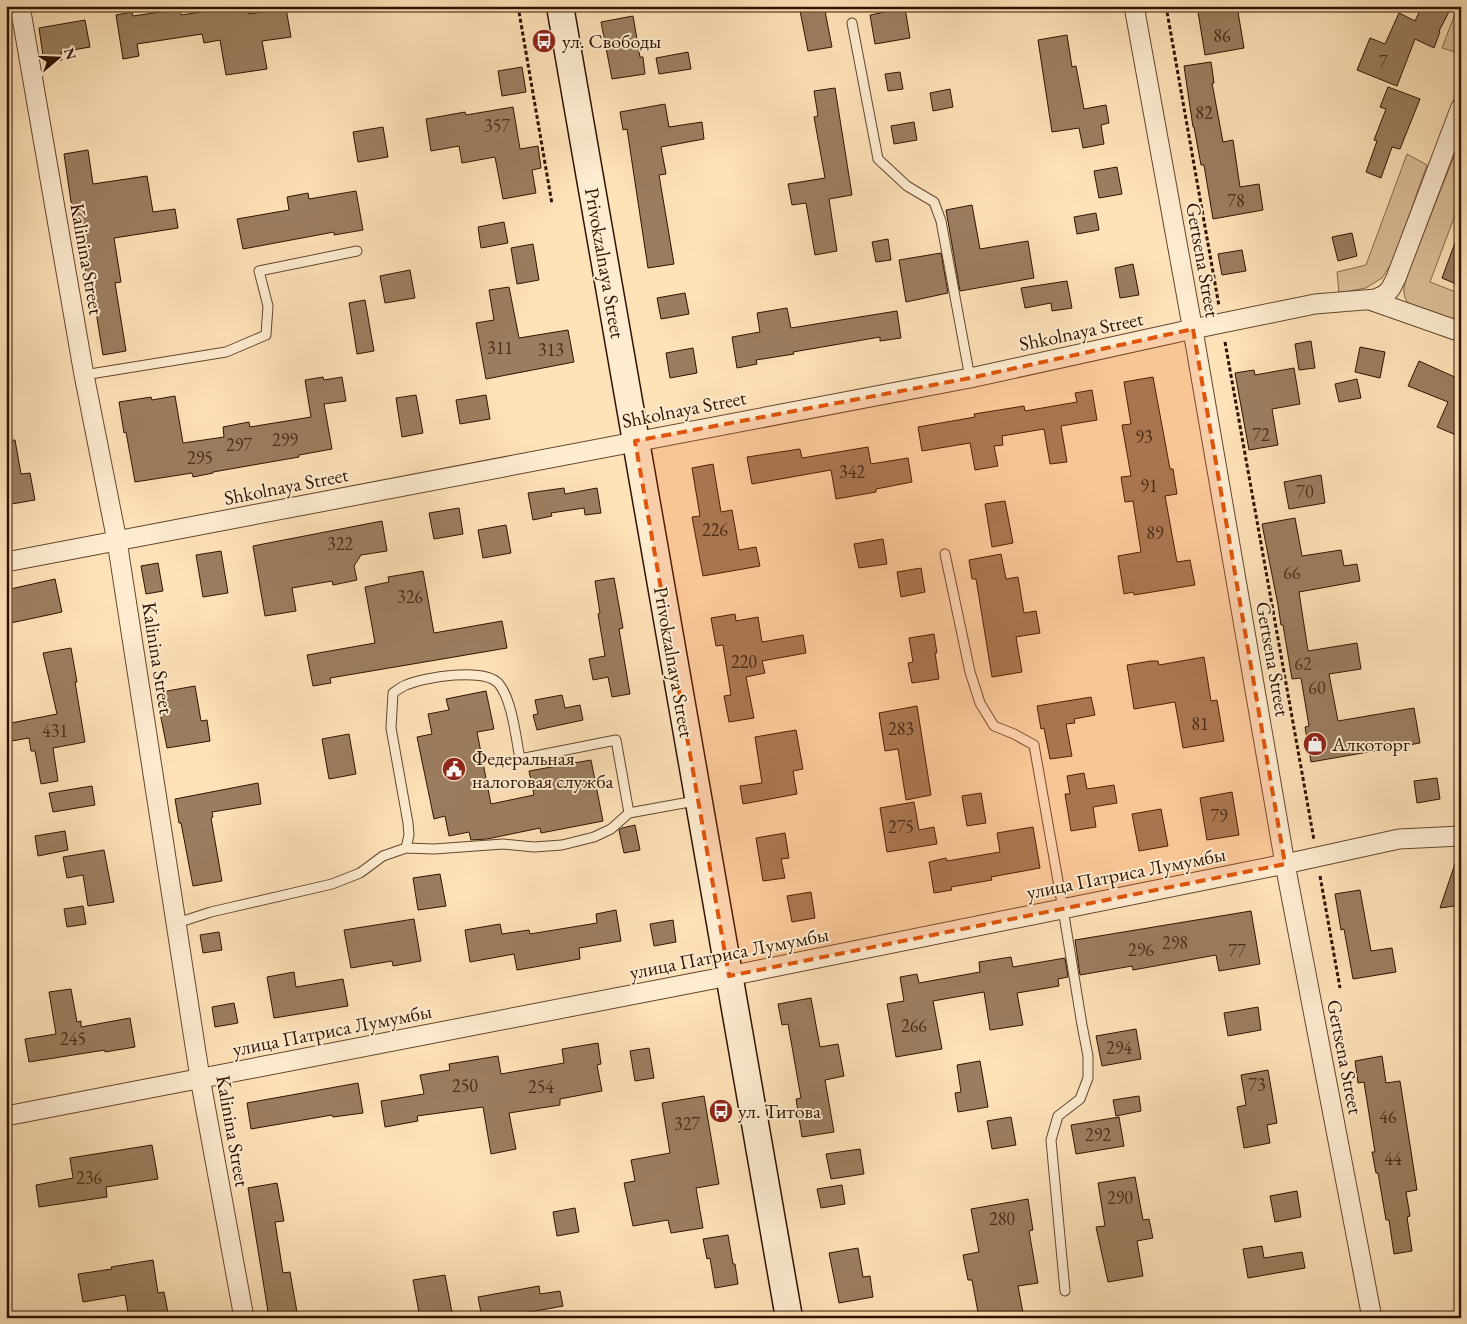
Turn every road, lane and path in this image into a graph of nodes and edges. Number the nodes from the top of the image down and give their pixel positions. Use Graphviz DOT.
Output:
graph roads {
  1 [pos="20,6"];
  2 [pos="518,6"];
  3 [pos="560,6"];
  4 [pos="1134,6"];
  5 [pos="1166,6"];
  6 [pos="852,23"];
  7 [pos="1461,107"];
  8 [pos="552,204"];
  9 [pos="356,251"];
  10 [pos="1370,300"];
  11 [pos="1222,323"];
  12 [pos="1193,329"];
  13 [pos="1461,332"];
  14 [pos="84,375"];
  15 [pos="970,378"];
  16 [pos="635,441"];
  17 [pos="117,541"];
  18 [pos="945,554"];
  19 [pos="6,562"];
  20 [pos="699,800"];
  21 [pos="629,812"];
  22 [pos="1461,836"];
  23 [pos="406,848"];
  24 [pos="1317,858"];
  25 [pos="1285,864"];
  26 [pos="1063,909"];
  27 [pos="177,923"];
  28 [pos="729,976"];
  29 [pos="1340,988"];
  30 [pos="200,1078"];
  31 [pos="6,1116"];
  32 [pos="1065,1291"];
  33 [pos="244,1318"];
  34 [pos="789,1318"];
  35 [pos="1372,1318"];
  1 -- 14 [label="street, Kalinina Street"];
  2 -- 8 [label="path"];
  3 -- 16 [label="street, Privokzalnaya Street"];
  4 -- 12 [label="street, Gertsena Street"];
  5 -- 11 [label="path"];
  6 -- 15 [label="lane"];
  7 -- 10 [label="street, Shkolnaya Street"];
  9 -- 14 [label="lane"];
  10 -- 11 [label="street, Shkolnaya Street"];
  10 -- 13 [label="street, Shkolnaya Street"];
  11 -- 12 [label="street, Shkolnaya Street"];
  11 -- 24 [label="path"];
  12 -- 15 [label="street, Shkolnaya Street"];
  12 -- 25 [label="street, Gertsena Street"];
  14 -- 17 [label="street, Kalinina Street"];
  15 -- 16 [label="street, Shkolnaya Street"];
  16 -- 17 [label="street, Shkolnaya Street"];
  16 -- 20 [label="street, Privokzalnaya Street"];
  17 -- 19 [label="street, Shkolnaya Street"];
  17 -- 27 [label="street, Kalinina Street"];
  18 -- 26 [label="lane"];
  20 -- 21 [label="lane"];
  20 -- 28 [label="street, Privokzalnaya Street"];
  21 -- 23 [label="lane"];
  21 -- 23 [label="lane"];
  22 -- 24 [label="street, улица Патриса Лумумбы"];
  23 -- 27 [label="lane"];
  24 -- 25 [label="street, улица Патриса Лумумбы"];
  24 -- 29 [label="path"];
  25 -- 26 [label="street, улица Патриса Лумумбы"];
  25 -- 35 [label="street, Gertsena Street"];
  26 -- 28 [label="street, улица Патриса Лумумбы"];
  26 -- 32 [label="lane"];
  27 -- 30 [label="street, Kalinina Street"];
  28 -- 30 [label="street, улица Патриса Лумумбы"];
  28 -- 34 [label="street, Privokzalnaya Street"];
  30 -- 31 [label="street, улица Патриса Лумумбы"];
  30 -- 33 [label="street, Kalinina Street"];
}
